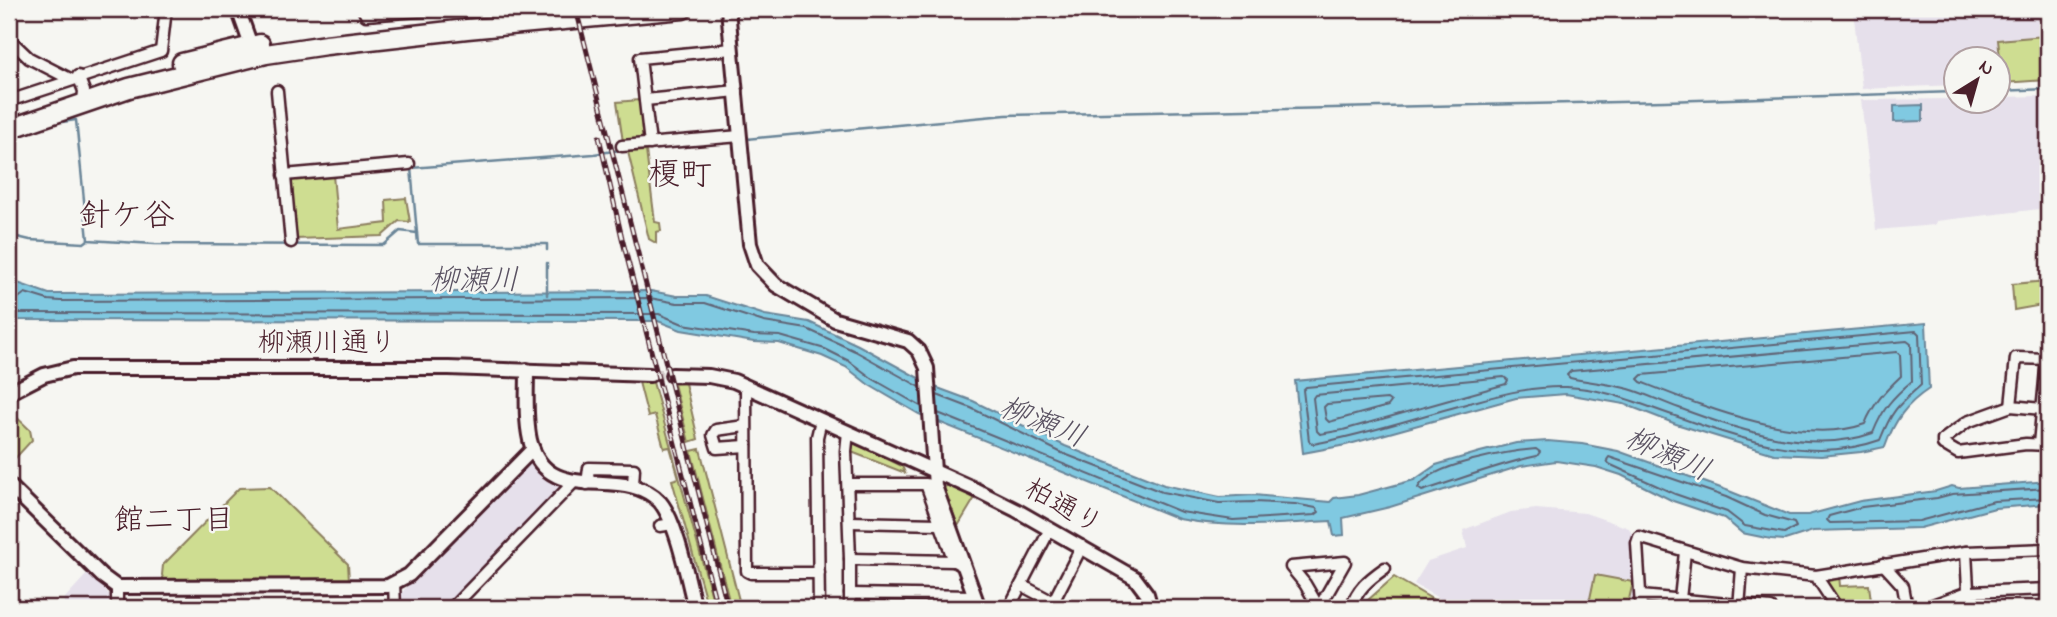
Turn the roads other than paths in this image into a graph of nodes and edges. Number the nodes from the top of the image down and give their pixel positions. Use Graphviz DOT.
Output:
graph roads {
  1 [pos="166,9"];
  2 [pos="238,9"];
  3 [pos="363,9"];
  4 [pos="445,9"];
  5 [pos="570,9"];
  6 [pos="683,9"];
  7 [pos="728,9"];
  8 [pos="11,45"];
  9 [pos="732,49"];
  10 [pos="253,51"];
  11 [pos="79,87"];
  12 [pos="737,90"];
  13 [pos="277,91"];
  14 [pos="645,100"];
  15 [pos="9,101"];
  16 [pos="9,118"];
  17 [pos="9,130"];
  18 [pos="740,136"];
  19 [pos="650,144"];
  20 [pos="622,146"];
  21 [pos="409,164"];
  22 [pos="284,175"];
  23 [pos="291,242"];
  24 [pos="2048,359"];
  25 [pos="527,370"];
  26 [pos="650,375"];
  27 [pos="672,376"];
  28 [pos="746,387"];
  29 [pos="9,394"];
  30 [pos="2011,406"];
  31 [pos="2042,409"];
  32 [pos="821,420"];
  33 [pos="745,426"];
  34 [pos="848,432"];
  35 [pos="2044,444"];
  36 [pos="746,446"];
  37 [pos="533,449"];
  38 [pos="933,471"];
  39 [pos="581,483"];
  40 [pos="848,484"];
  41 [pos="9,485"];
  42 [pos="849,522"];
  43 [pos="939,524"];
  44 [pos="1050,529"];
  45 [pos="1082,546"];
  46 [pos="2048,549"];
  47 [pos="1685,552"];
  48 [pos="1966,552"];
  49 [pos="850,559"];
  50 [pos="959,563"];
  51 [pos="1883,564"];
  52 [pos="1385,568"];
  53 [pos="1742,568"];
  54 [pos="819,573"];
  55 [pos="1816,576"];
  56 [pos="394,583"];
  57 [pos="1021,585"];
  58 [pos="117,587"];
  59 [pos="2048,589"];
  60 [pos="1968,592"];
  61 [pos="850,594"];
  62 [pos="974,596"];
  63 [pos="1641,596"];
  64 [pos="1680,599"];
  65 [pos="1052,605"];
  66 [pos="1739,607"];
  67 [pos="117,608"];
  68 [pos="395,608"];
  69 [pos="452,608"];
  70 [pos="695,608"];
  71 [pos="819,608"];
  72 [pos="850,608"];
  73 [pos="979,608"];
  74 [pos="1009,608"];
  75 [pos="1152,608"];
  76 [pos="1319,608"];
  77 [pos="1351,608"];
  78 [pos="1641,608"];
  79 [pos="1771,608"];
  80 [pos="1837,608"];
  81 [pos="1908,608"];
  82 [pos="1924,608"];
  83 [pos="1969,608"];
  1 -- 11 [label="street"];
  2 -- 10 [label="street"];
  3 -- 4 [label="street"];
  5 -- 10 [label="highway"];
  6 -- 10 [label="highway"];
  7 -- 9 [label="street"];
  8 -- 11 [label="street"];
  9 -- 12 [label="street"];
  9 -- 14 [label="street"];
  10 -- 11 [label="highway"];
  11 -- 15 [label="street"];
  11 -- 16 [label="highway"];
  11 -- 17 [label="highway"];
  12 -- 14 [label="street"];
  12 -- 18 [label="street"];
  13 -- 22 [label="street"];
  14 -- 19 [label="street"];
  18 -- 19 [label="street"];
  18 -- 38 [label="street"];
  19 -- 20 [label="street"];
  21 -- 22 [label="street"];
  22 -- 23 [label="street"];
  24 -- 30 [label="street"];
  24 -- 31 [label="street"];
  25 -- 26 [label="street, 柳瀬川通り"];
  25 -- 29 [label="street, 柳瀬川通り"];
  25 -- 37 [label="street"];
  27 -- 28 [label="street"];
  28 -- 32 [label="street"];
  28 -- 33 [label="street"];
  30 -- 31 [label="street"];
  30 -- 35 [label="street"];
  31 -- 35 [label="street"];
  32 -- 34 [label="street"];
  32 -- 54 [label="street"];
  33 -- 36 [label="street"];
  33 -- 36 [label="street"];
  34 -- 38 [label="street"];
  34 -- 40 [label="street"];
  36 -- 54 [label="street"];
  37 -- 39 [label="street"];
  37 -- 56 [label="street"];
  38 -- 44 [label="street, 柏通り"];
  38 -- 50 [label="street"];
  39 -- 69 [label="street"];
  39 -- 70 [label="street"];
  40 -- 42 [label="street"];
  40 -- 43 [label="street"];
  41 -- 58 [label="street"];
  42 -- 43 [label="street"];
  42 -- 49 [label="street"];
  43 -- 50 [label="street"];
  44 -- 45 [label="street, 柏通り"];
  44 -- 57 [label="street"];
  45 -- 65 [label="street"];
  45 -- 75 [label="street, 柏通り"];
  46 -- 48 [label="street"];
  47 -- 53 [label="street"];
  47 -- 63 [label="street"];
  47 -- 64 [label="street"];
  48 -- 51 [label="street"];
  48 -- 60 [label="street"];
  49 -- 50 [label="street"];
  49 -- 61 [label="street"];
  50 -- 62 [label="street"];
  51 -- 55 [label="street"];
  51 -- 81 [label="street"];
  52 -- 77 [label="street"];
  53 -- 55 [label="street"];
  53 -- 66 [label="street"];
  54 -- 71 [label="street"];
  55 -- 80 [label="street"];
  56 -- 58 [label="street"];
  56 -- 68 [label="street"];
  57 -- 65 [label="street"];
  57 -- 74 [label="street"];
  58 -- 67 [label="street"];
  59 -- 60 [label="street"];
  60 -- 82 [label="street"];
  60 -- 83 [label="street"];
  61 -- 62 [label="street"];
  61 -- 72 [label="street"];
  62 -- 73 [label="street"];
  63 -- 64 [label="street"];
  63 -- 78 [label="street"];
  64 -- 66 [label="street"];
  66 -- 79 [label="street"];
  76 -- 76 [label="street"];
}
